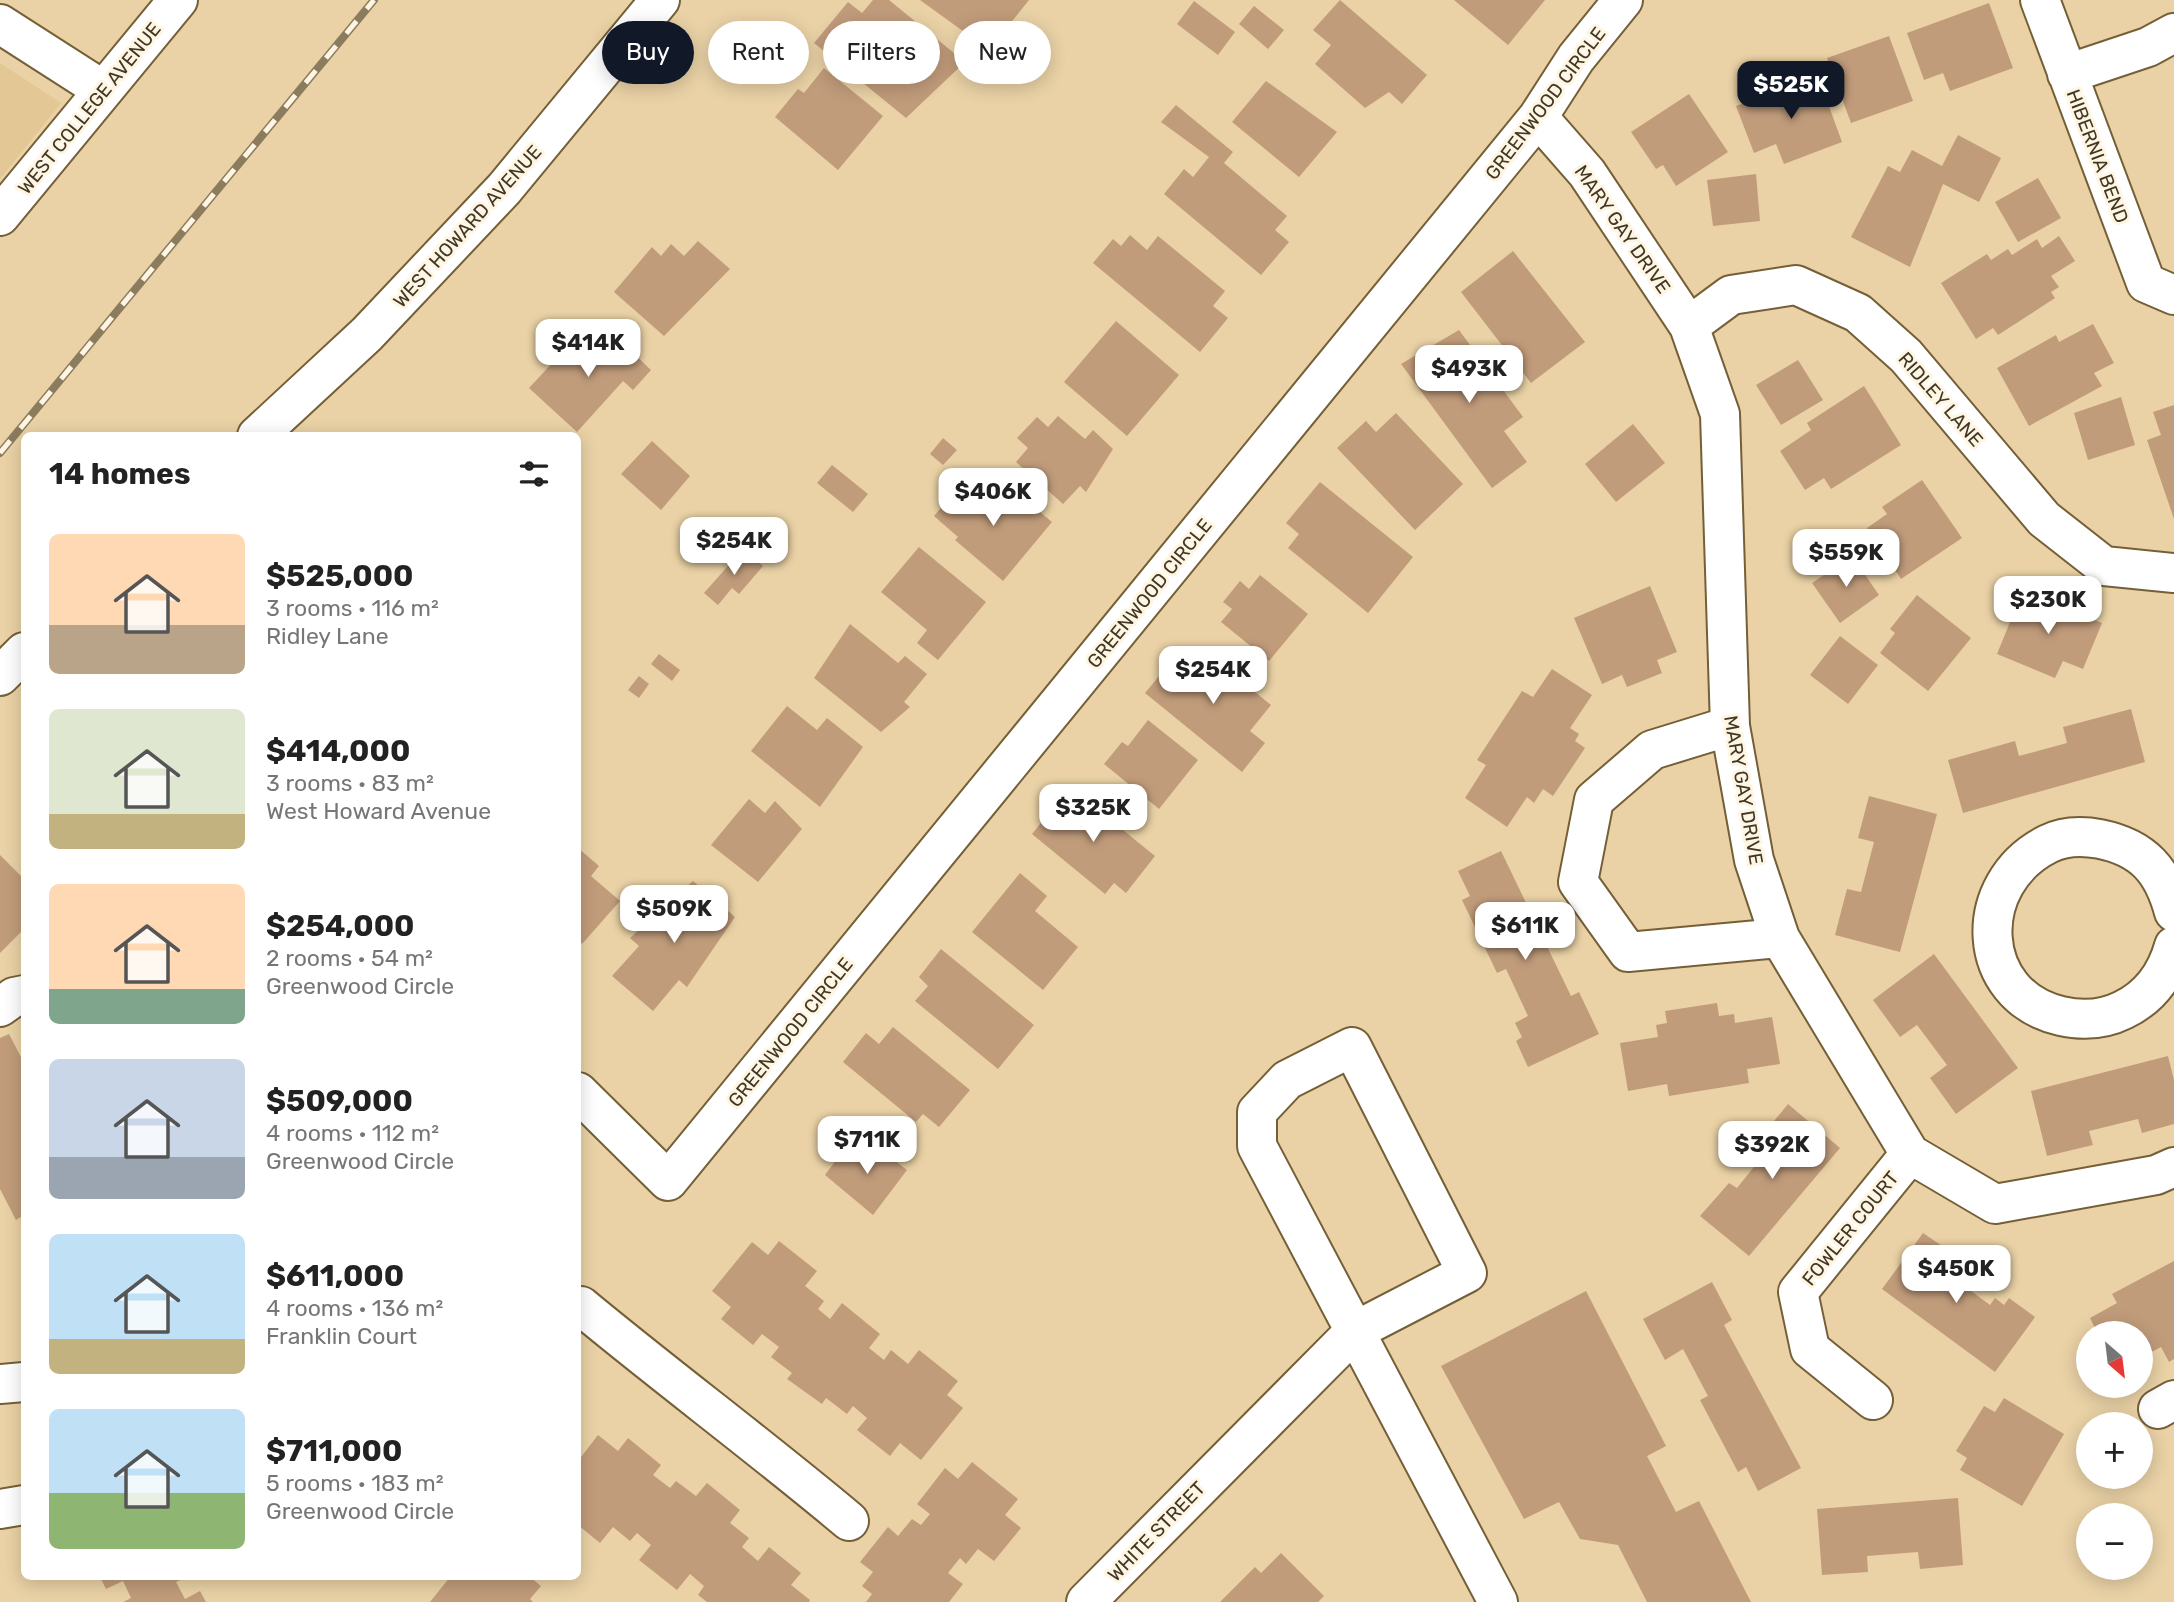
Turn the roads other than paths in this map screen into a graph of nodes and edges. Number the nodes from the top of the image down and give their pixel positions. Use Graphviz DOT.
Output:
graph roads {
  1 [pos="178,0"];
  2 [pos="660,0"];
  3 [pos="1623,0"];
  4 [pos="2040,0"];
  5 [pos="0,24"];
  6 [pos="2174,33"];
  7 [pos="2067,74"];
  8 [pos="103,90"];
  9 [pos="1538,117"];
  10 [pos="0,216"];
  11 [pos="2174,295"];
  12 [pos="1689,326"];
  13 [pos="261,432"];
  14 [pos="2174,573"];
  15 [pos="21,655"];
  16 [pos="0,676"];
  17 [pos="1730,726"];
  18 [pos="2174,912"];
  19 [pos="1780,938"];
  20 [pos="2174,948"];
  21 [pos="21,996"];
  22 [pos="0,1007"];
  23 [pos="581,1095"];
  24 [pos="1910,1154"];
  25 [pos="2174,1167"];
  26 [pos="581,1308"];
  27 [pos="1355,1331"];
  28 [pos="21,1382"];
  29 [pos="0,1384"];
  30 [pos="1872,1400"];
  31 [pos="21,1506"];
  32 [pos="0,1509"];
  33 [pos="849,1521"];
  34 [pos="1086,1602"];
  35 [pos="1499,1602"];
  1 -- 8 [label="street, WEST COLLEGE AVENUE"];
  2 -- 13 [label="street, WEST HOWARD AVENUE"];
  3 -- 9 [label="street, GREENWOOD CIRCLE"];
  4 -- 7 [label="street, HIBERNIA BEND"];
  5 -- 8 [label="street"];
  6 -- 7 [label="street"];
  7 -- 11 [label="street, HIBERNIA BEND"];
  8 -- 10 [label="street, WEST COLLEGE AVENUE"];
  9 -- 12 [label="street, MARY GAY DRIVE"];
  9 -- 23 [label="street, GREENWOOD CIRCLE"];
  12 -- 14 [label="street, RIDLEY LANE"];
  12 -- 17 [label="street, MARY GAY DRIVE"];
  15 -- 16 [label="street"];
  17 -- 19 [label="street, MARY GAY DRIVE"];
  17 -- 19 [label="street"];
  18 -- 20 [label="street"];
  19 -- 24 [label="street, MARY GAY DRIVE"];
  21 -- 22 [label="street"];
  24 -- 25 [label="street, MARY GAY DRIVE"];
  24 -- 30 [label="street, FOWLER COURT"];
  26 -- 33 [label="street"];
  27 -- 27 [label="street"];
  27 -- 34 [label="street, WHITE STREET"];
  27 -- 35 [label="street"];
  28 -- 29 [label="street"];
  31 -- 32 [label="street"];
}
